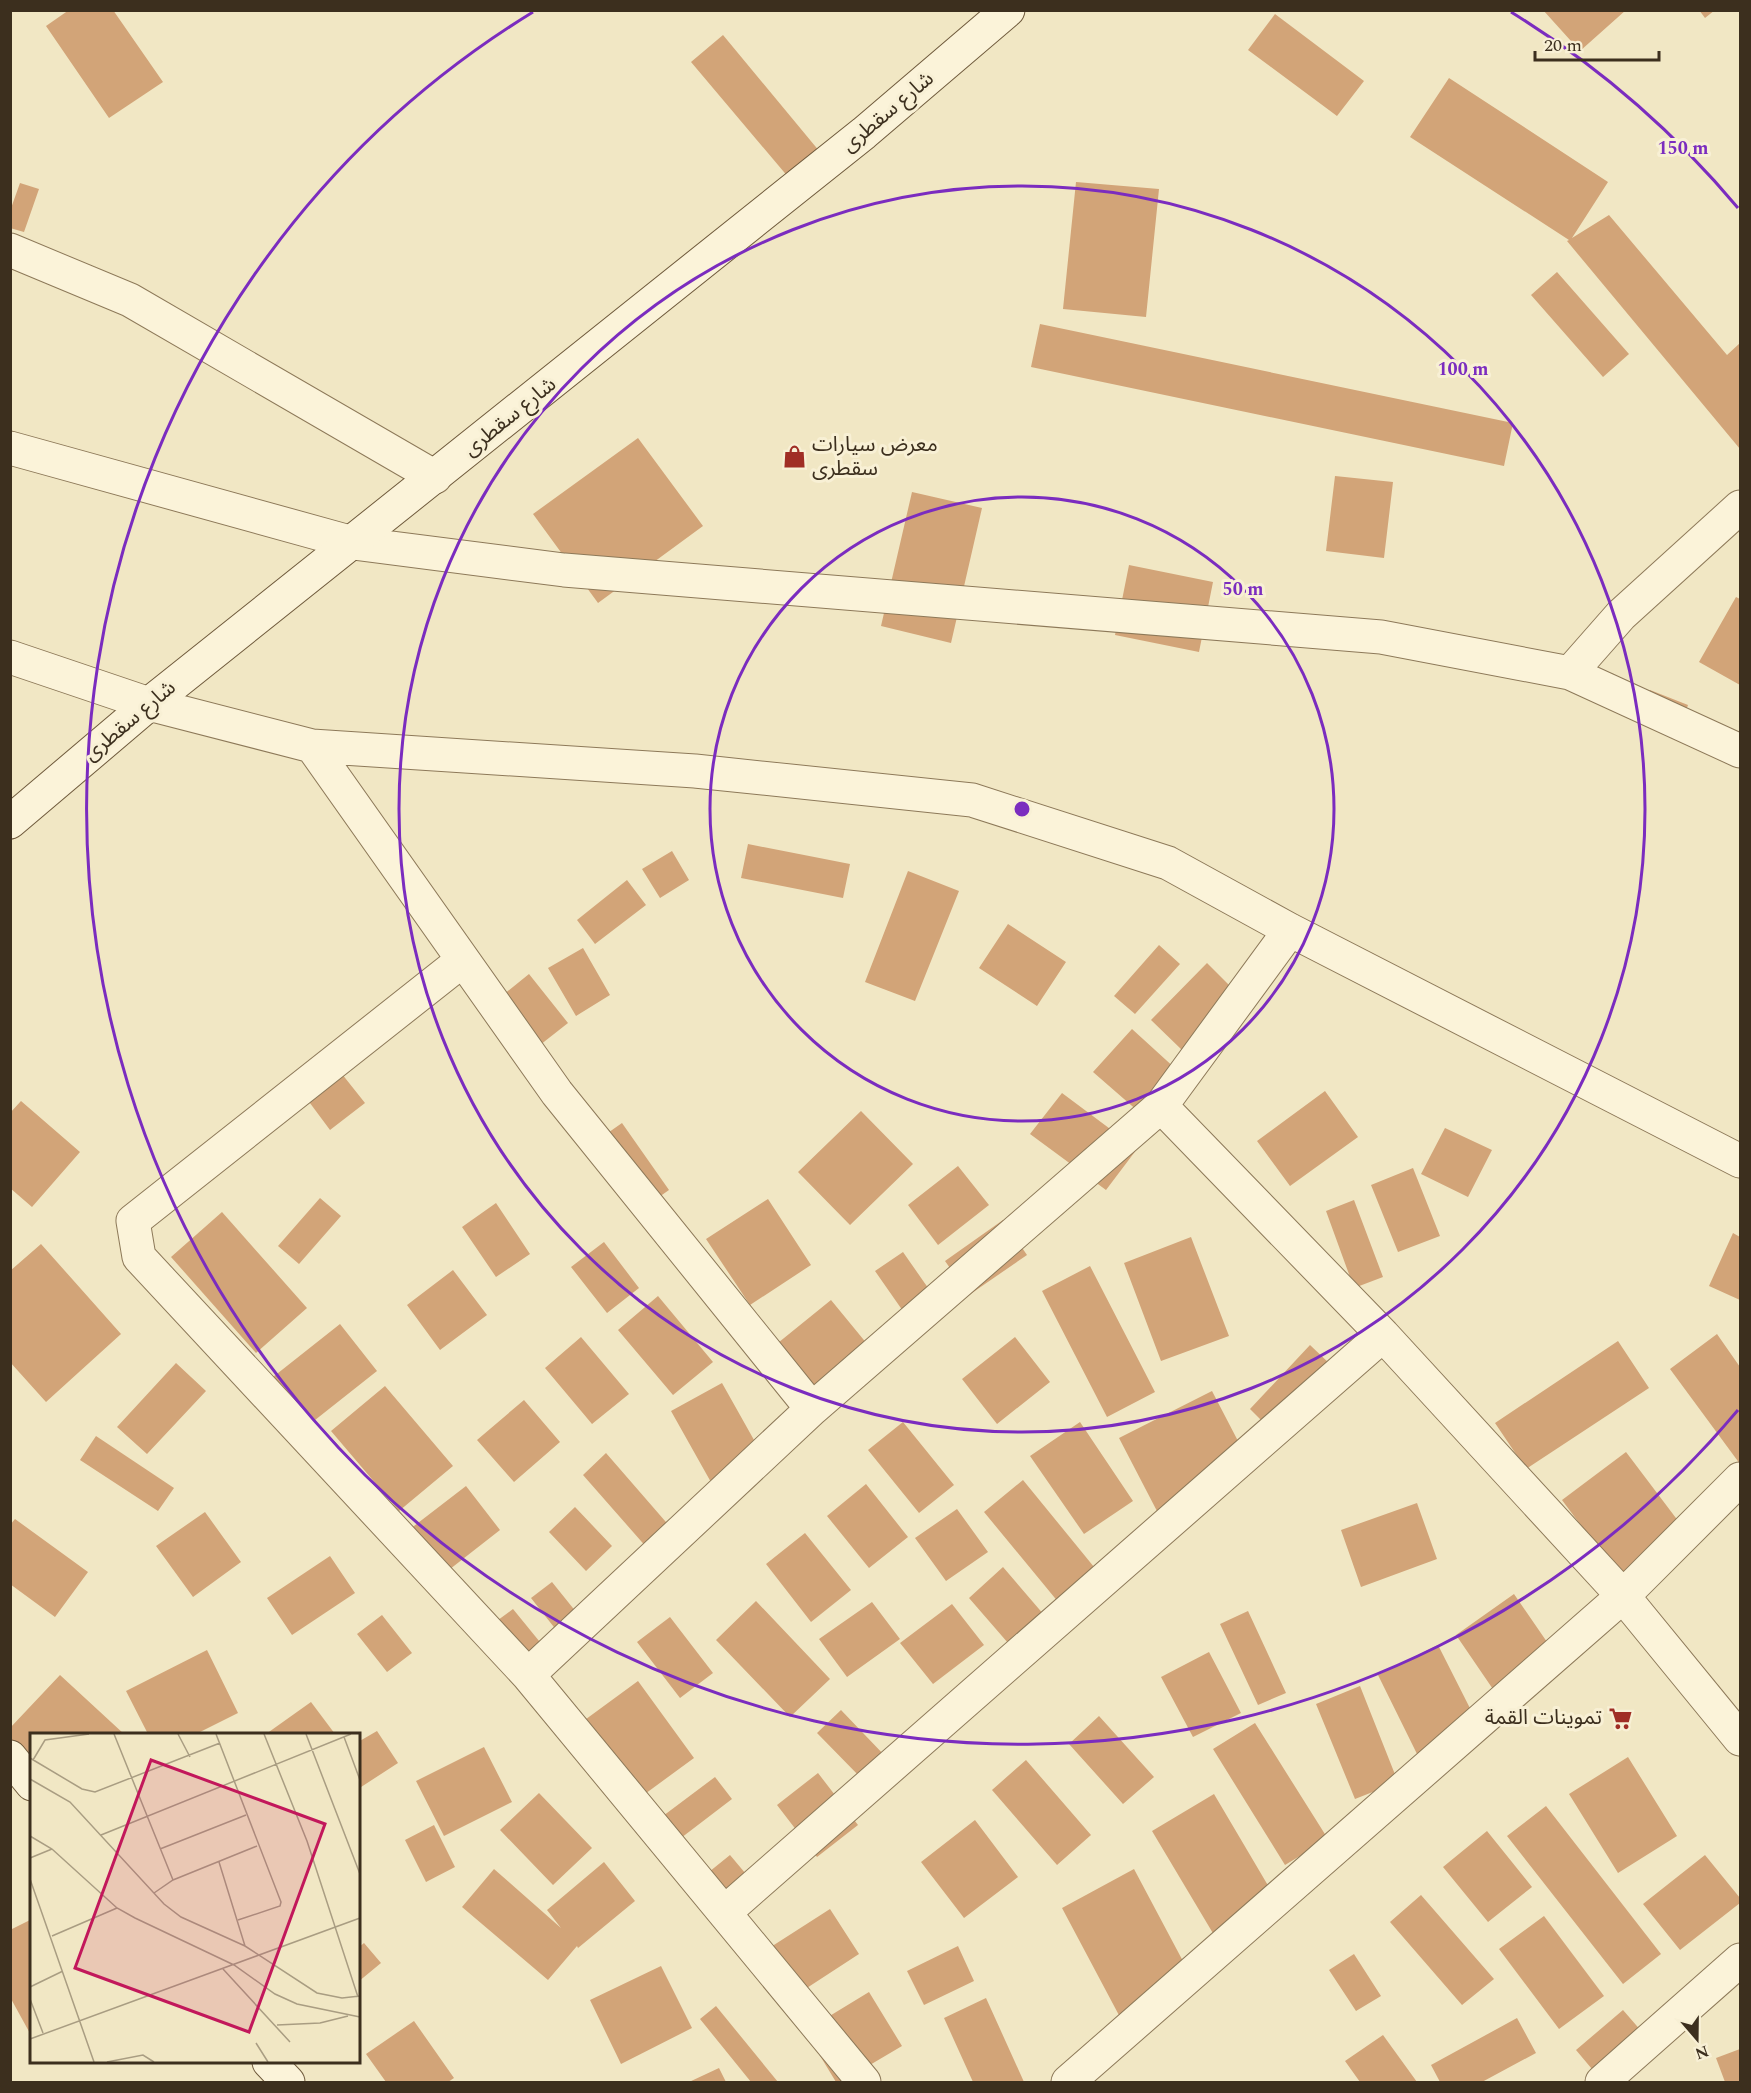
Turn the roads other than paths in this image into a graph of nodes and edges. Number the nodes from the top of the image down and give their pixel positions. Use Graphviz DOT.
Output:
graph roads {
  1 [pos="1008,10"];
  2 [pos="10,250"];
  3 [pos="10,448"];
  4 [pos="435,477"];
  5 [pos="1740,507"];
  6 [pos="352,543"];
  7 [pos="10,657"];
  8 [pos="1570,674"];
  9 [pos="148,704"];
  10 [pos="312,746"];
  11 [pos="1740,751"];
  12 [pos="10,822"];
  13 [pos="1290,930"];
  14 [pos="463,960"];
  15 [pos="1161,1106"];
  16 [pos="1740,1161"];
  17 [pos="1383,1335"];
  18 [pos="812,1409"];
  19 [pos="1740,1479"];
  20 [pos="1623,1596"];
  21 [pos="528,1675"];
  22 [pos="1740,1739"];
  23 [pos="10,1757"];
  24 [pos="30,1782"];
  25 [pos="725,1912"];
  26 [pos="1740,1960"];
  27 [pos="271,2063"];
  28 [pos="288,2082"];
  29 [pos="864,2082"];
  30 [pos="1068,2082"];
  31 [pos="1602,2082"];
  1 -- 4 [label="street, شارع سقطرى"];
  2 -- 4 [label="street"];
  3 -- 6 [label="street"];
  4 -- 6 [label="street, شارع سقطرى"];
  5 -- 8 [label="street"];
  6 -- 8 [label="street"];
  6 -- 9 [label="street, شارع سقطرى"];
  7 -- 9 [label="street"];
  8 -- 11 [label="street"];
  9 -- 10 [label="street"];
  9 -- 12 [label="street, شارع سقطرى"];
  10 -- 13 [label="street"];
  10 -- 14 [label="street"];
  13 -- 15 [label="street"];
  13 -- 16 [label="street"];
  14 -- 18 [label="street"];
  14 -- 21 [label="street"];
  15 -- 17 [label="street"];
  15 -- 18 [label="street"];
  17 -- 20 [label="street"];
  17 -- 25 [label="street"];
  18 -- 21 [label="street"];
  19 -- 20 [label="street"];
  20 -- 22 [label="street"];
  20 -- 30 [label="street"];
  21 -- 25 [label="street"];
  23 -- 24 [label="street"];
  25 -- 29 [label="street"];
  26 -- 31 [label="street"];
  27 -- 28 [label="street"];
}
